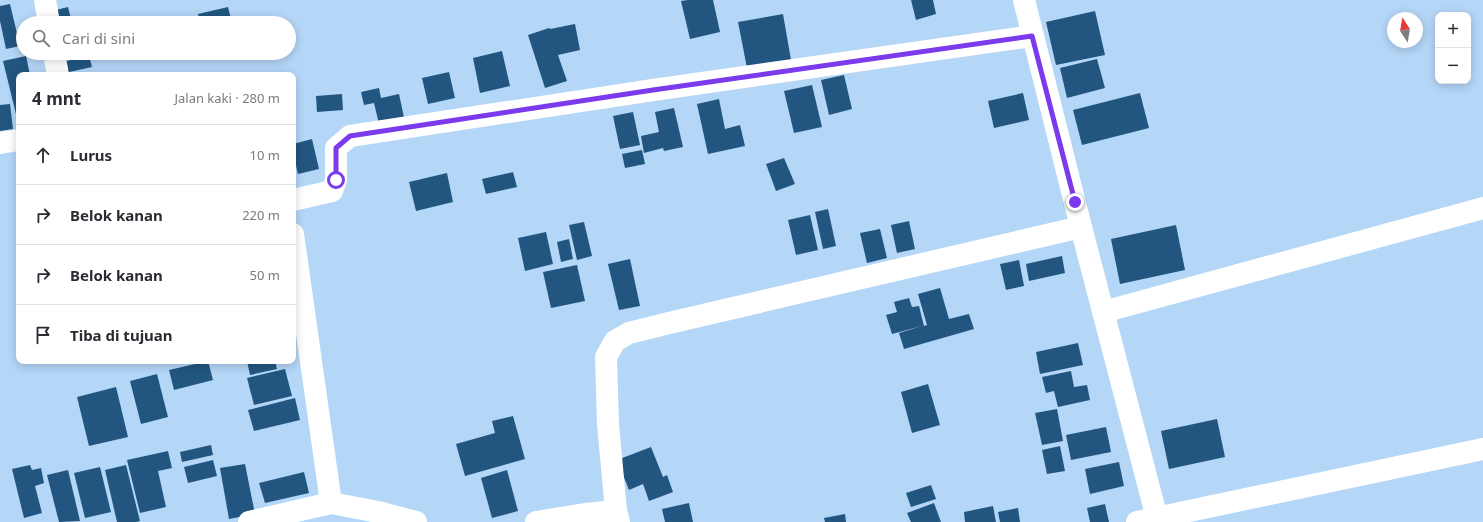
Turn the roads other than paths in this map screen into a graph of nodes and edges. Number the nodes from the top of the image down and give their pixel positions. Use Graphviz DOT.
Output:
graph roads {
  1 [pos="45,0"];
  2 [pos="1024,0"];
  3 [pos="48,16"];
  4 [pos="1032,36"];
  5 [pos="55,60"];
  6 [pos="57,72"];
  7 [pos="16,140"];
  8 [pos="0,143"];
  9 [pos="296,199"];
  10 [pos="1483,208"];
  11 [pos="1081,227"];
  12 [pos="296,255"];
  13 [pos="1103,312"];
  14 [pos="1483,449"];
  15 [pos="331,503"];
  16 [pos="618,516"];
  17 [pos="1150,520"];
  18 [pos="249,522"];
  19 [pos="416,522"];
  20 [pos="536,522"];
  1 -- 3 [label="street"];
  2 -- 4 [label="street"];
  4 -- 9 [label="street"];
  4 -- 11 [label="street"];
  5 -- 6 [label="street"];
  7 -- 8 [label="street"];
  10 -- 13 [label="street"];
  11 -- 13 [label="street"];
  11 -- 16 [label="street"];
  12 -- 15 [label="street"];
  13 -- 17 [label="street"];
  14 -- 17 [label="street"];
  15 -- 18 [label="street"];
  15 -- 19 [label="street"];
  16 -- 20 [label="street"];
}
